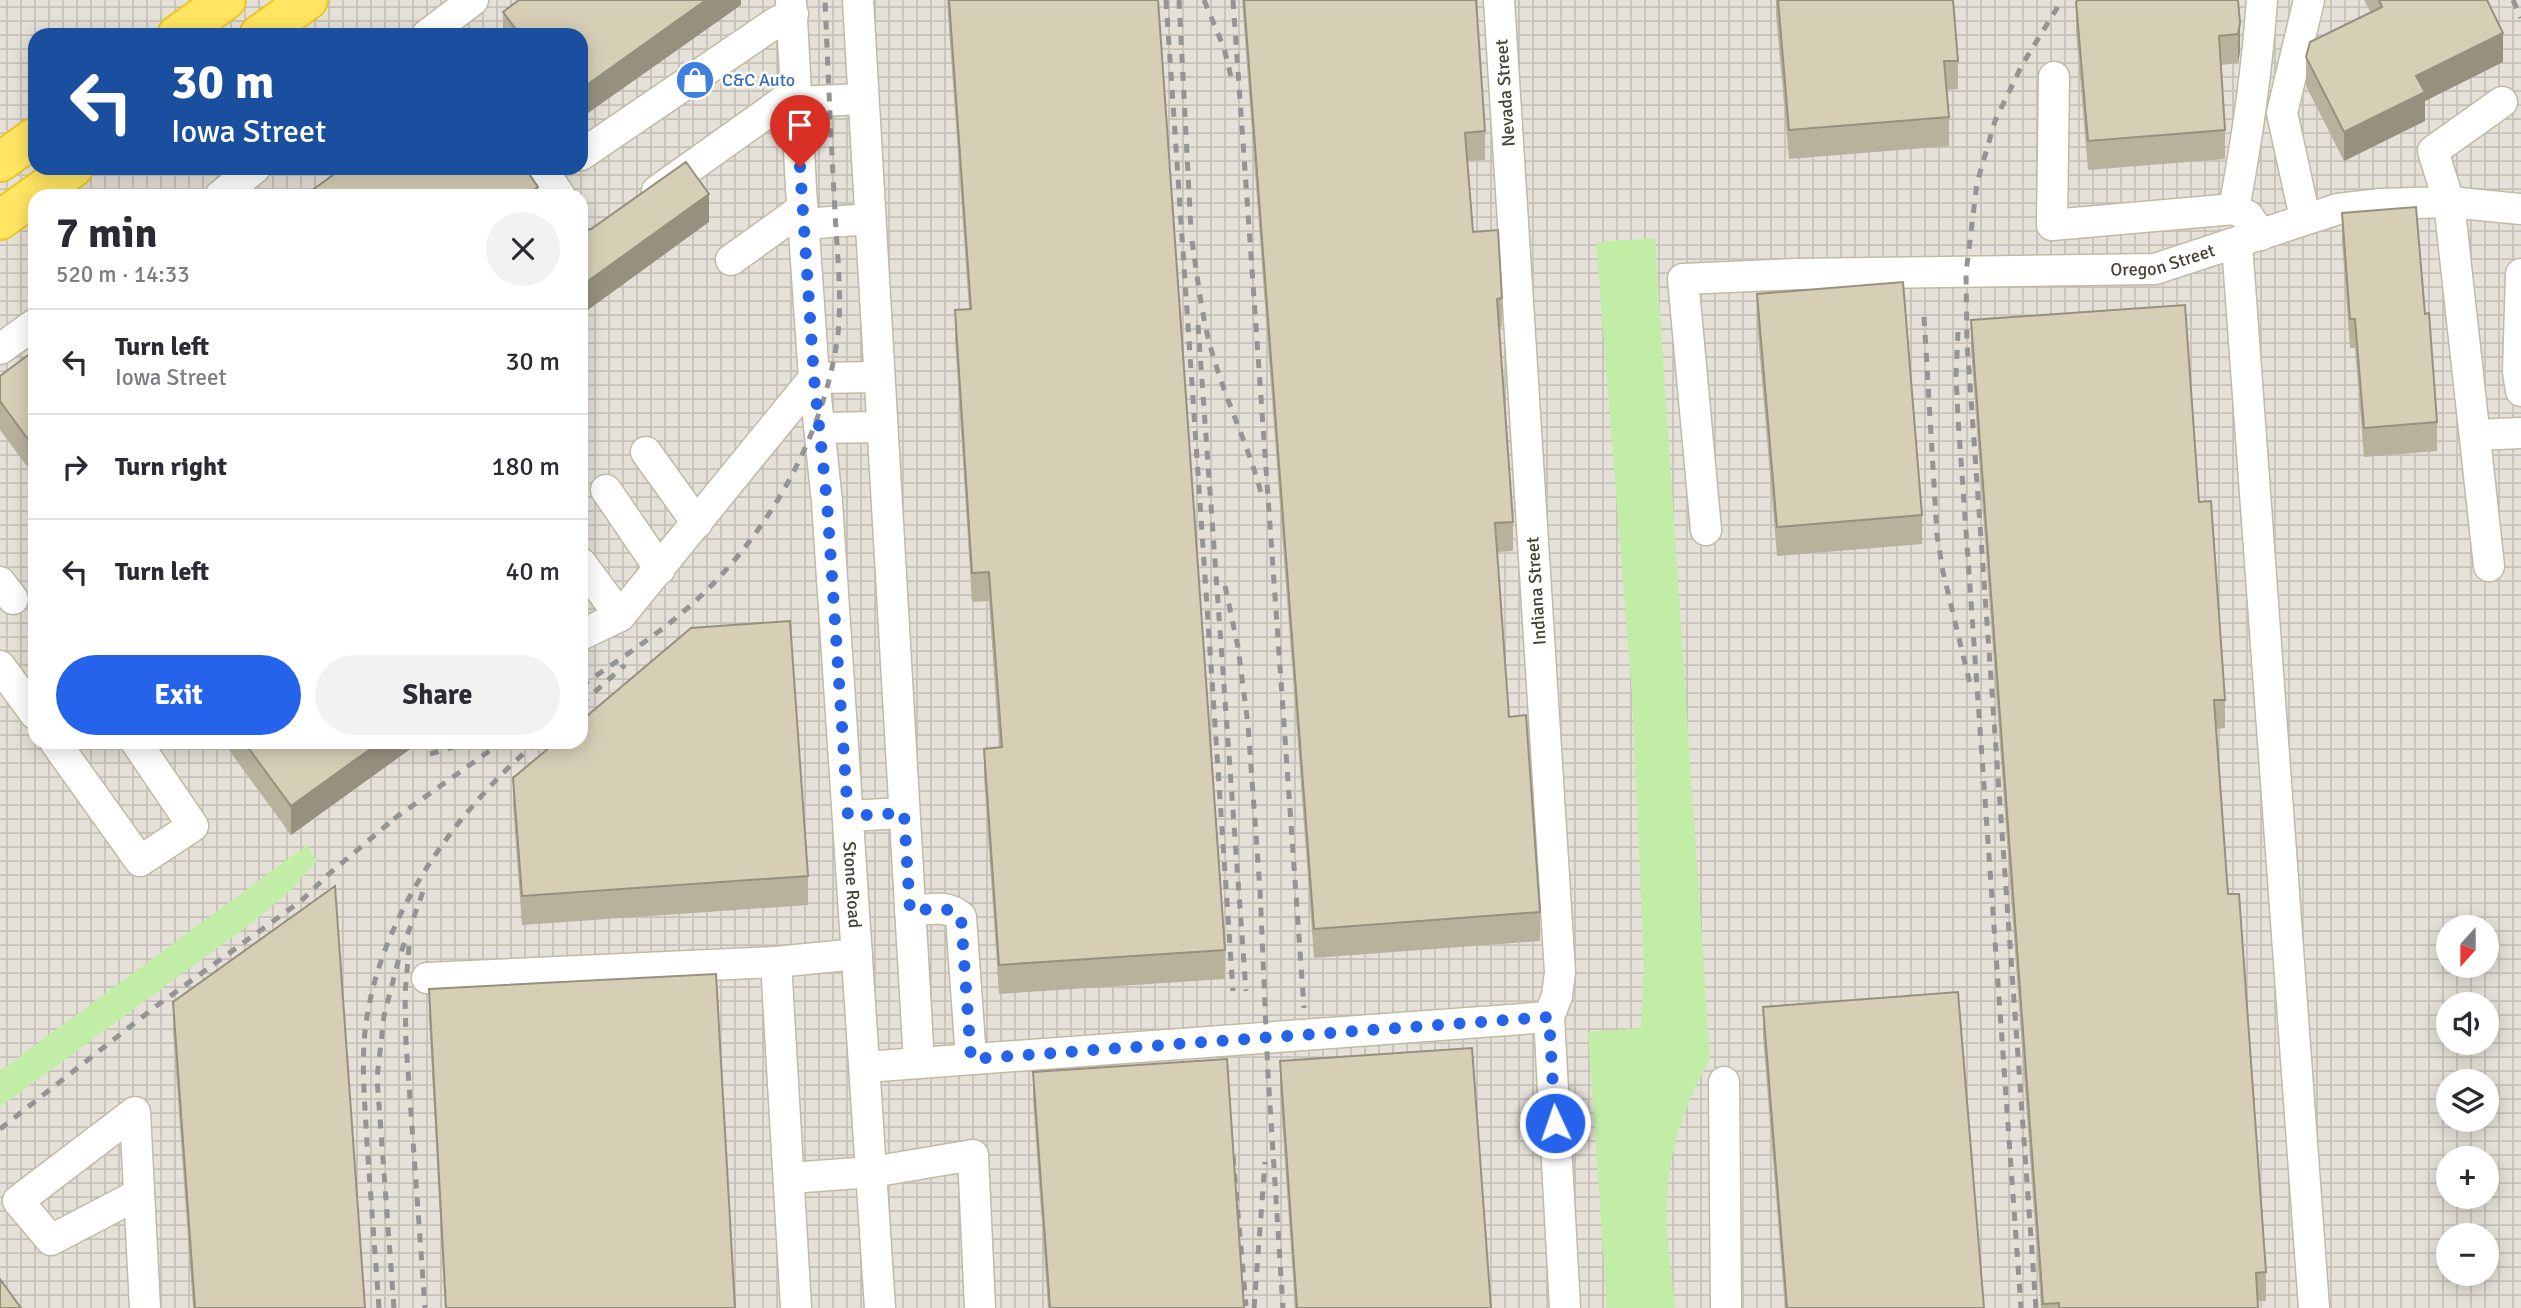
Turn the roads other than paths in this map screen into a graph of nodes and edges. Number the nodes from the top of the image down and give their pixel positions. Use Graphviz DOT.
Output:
graph roads {
  1 [pos="226,0"];
  2 [pos="308,0"];
  3 [pos="473,0"];
  4 [pos="858,0"];
  5 [pos="1499,0"];
  6 [pos="2262,0"];
  7 [pos="2309,0"];
  8 [pos="792,7"];
  9 [pos="187,28"];
  10 [pos="269,28"];
  11 [pos="444,28"];
  12 [pos="2054,78"];
  13 [pos="797,97"];
  14 [pos="863,99"];
  15 [pos="2502,102"];
  16 [pos="28,142"];
  17 [pos="588,150"];
  18 [pos="0,162"];
  19 [pos="63,175"];
  20 [pos="1510,186"];
  21 [pos="44,189"];
  22 [pos="28,200"];
  23 [pos="2449,202"];
  24 [pos="632,208"];
  25 [pos="2234,209"];
  26 [pos="2521,209"];
  27 [pos="803,216"];
  28 [pos="2305,218"];
  29 [pos="870,219"];
  30 [pos="0,220"];
  31 [pos="2052,225"];
  32 [pos="2249,240"];
  33 [pos="731,260"];
  34 [pos="2054,271"];
  35 [pos="2521,274"];
  36 [pos="28,329"];
  37 [pos="0,349"];
  38 [pos="879,377"];
  39 [pos="814,378"];
  40 [pos="2521,391"];
  41 [pos="882,427"];
  42 [pos="820,428"];
  43 [pos="2521,433"];
  44 [pos="2475,435"];
  45 [pos="646,452"];
  46 [pos="606,490"];
  47 [pos="697,523"];
  48 [pos="1706,530"];
  49 [pos="2489,566"];
  50 [pos="660,569"];
  51 [pos="588,573"];
  52 [pos="620,616"];
  53 [pos="588,632"];
  54 [pos="16,674"];
  55 [pos="28,699"];
  56 [pos="60,749"];
  57 [pos="141,749"];
  58 [pos="904,813"];
  59 [pos="848,816"];
  60 [pos="910,911"];
  61 [pos="857,954"];
  62 [pos="776,962"];
  63 [pos="427,978"];
  64 [pos="1553,1007"];
  65 [pos="971,1059"];
  66 [pos="919,1063"];
  67 [pos="865,1067"];
  68 [pos="1724,1082"];
  69 [pos="872,1172"];
  70 [pos="790,1178"];
  71 [pos="139,1194"];
  72 [pos="145,1308"];
  73 [pos="796,1308"];
  74 [pos="880,1308"];
  75 [pos="979,1308"];
  76 [pos="1565,1308"];
  77 [pos="1726,1308"];
  78 [pos="2314,1308"];
  1 -- 9 [label="highway"];
  2 -- 10 [label="highway"];
  3 -- 11 [label="street"];
  4 -- 14 [label="street"];
  5 -- 20 [label="street, Nevada Street"];
  6 -- 25 [label="street"];
  7 -- 28 [label="street"];
  8 -- 13 [label="street, Stone Road"];
  8 -- 17 [label="street"];
  12 -- 31 [label="street"];
  13 -- 14 [label="street"];
  13 -- 24 [label="street"];
  13 -- 27 [label="street, Stone Road"];
  14 -- 29 [label="street"];
  15 -- 23 [label="street"];
  16 -- 18 [label="highway"];
  19 -- 21 [label="highway"];
  20 -- 64 [label="street, Indiana Street"];
  22 -- 30 [label="highway"];
  23 -- 26 [label="street, Oregon Street"];
  23 -- 28 [label="street, Oregon Street"];
  23 -- 44 [label="street"];
  25 -- 31 [label="street"];
  25 -- 32 [label="street"];
  27 -- 29 [label="street"];
  27 -- 33 [label="street"];
  27 -- 39 [label="street, Stone Road"];
  28 -- 32 [label="street, Oregon Street"];
  29 -- 38 [label="street"];
  31 -- 34 [label="street"];
  32 -- 34 [label="street, Oregon Street"];
  32 -- 78 [label="street"];
  34 -- 48 [label="street, Oregon Street"];
  35 -- 40 [label="street"];
  36 -- 37 [label="street"];
  38 -- 39 [label="street"];
  38 -- 41 [label="street"];
  39 -- 42 [label="street, Stone Road"];
  39 -- 47 [label="street"];
  41 -- 42 [label="street"];
  41 -- 58 [label="street"];
  42 -- 59 [label="street, Stone Road"];
  43 -- 44 [label="street"];
  44 -- 49 [label="street"];
  45 -- 47 [label="street"];
  46 -- 50 [label="street"];
  47 -- 50 [label="street"];
  50 -- 52 [label="street"];
  51 -- 52 [label="street"];
  52 -- 53 [label="street"];
  54 -- 55 [label="street"];
  56 -- 57 [label="street"];
  58 -- 59 [label="street"];
  58 -- 60 [label="street"];
  59 -- 61 [label="street, Stone Road"];
  60 -- 65 [label="street"];
  60 -- 66 [label="street"];
  61 -- 62 [label="street"];
  61 -- 67 [label="street, Stone Road"];
  62 -- 63 [label="street"];
  62 -- 70 [label="street"];
  64 -- 65 [label="street"];
  64 -- 76 [label="street, Indiana Street"];
  65 -- 66 [label="street"];
  66 -- 67 [label="street"];
  67 -- 69 [label="street, Stone Road"];
  68 -- 77 [label="street"];
  69 -- 70 [label="street"];
  69 -- 74 [label="street, Stone Road"];
  69 -- 75 [label="street"];
  70 -- 73 [label="street"];
  71 -- 71 [label="street"];
  71 -- 72 [label="street"];
}
